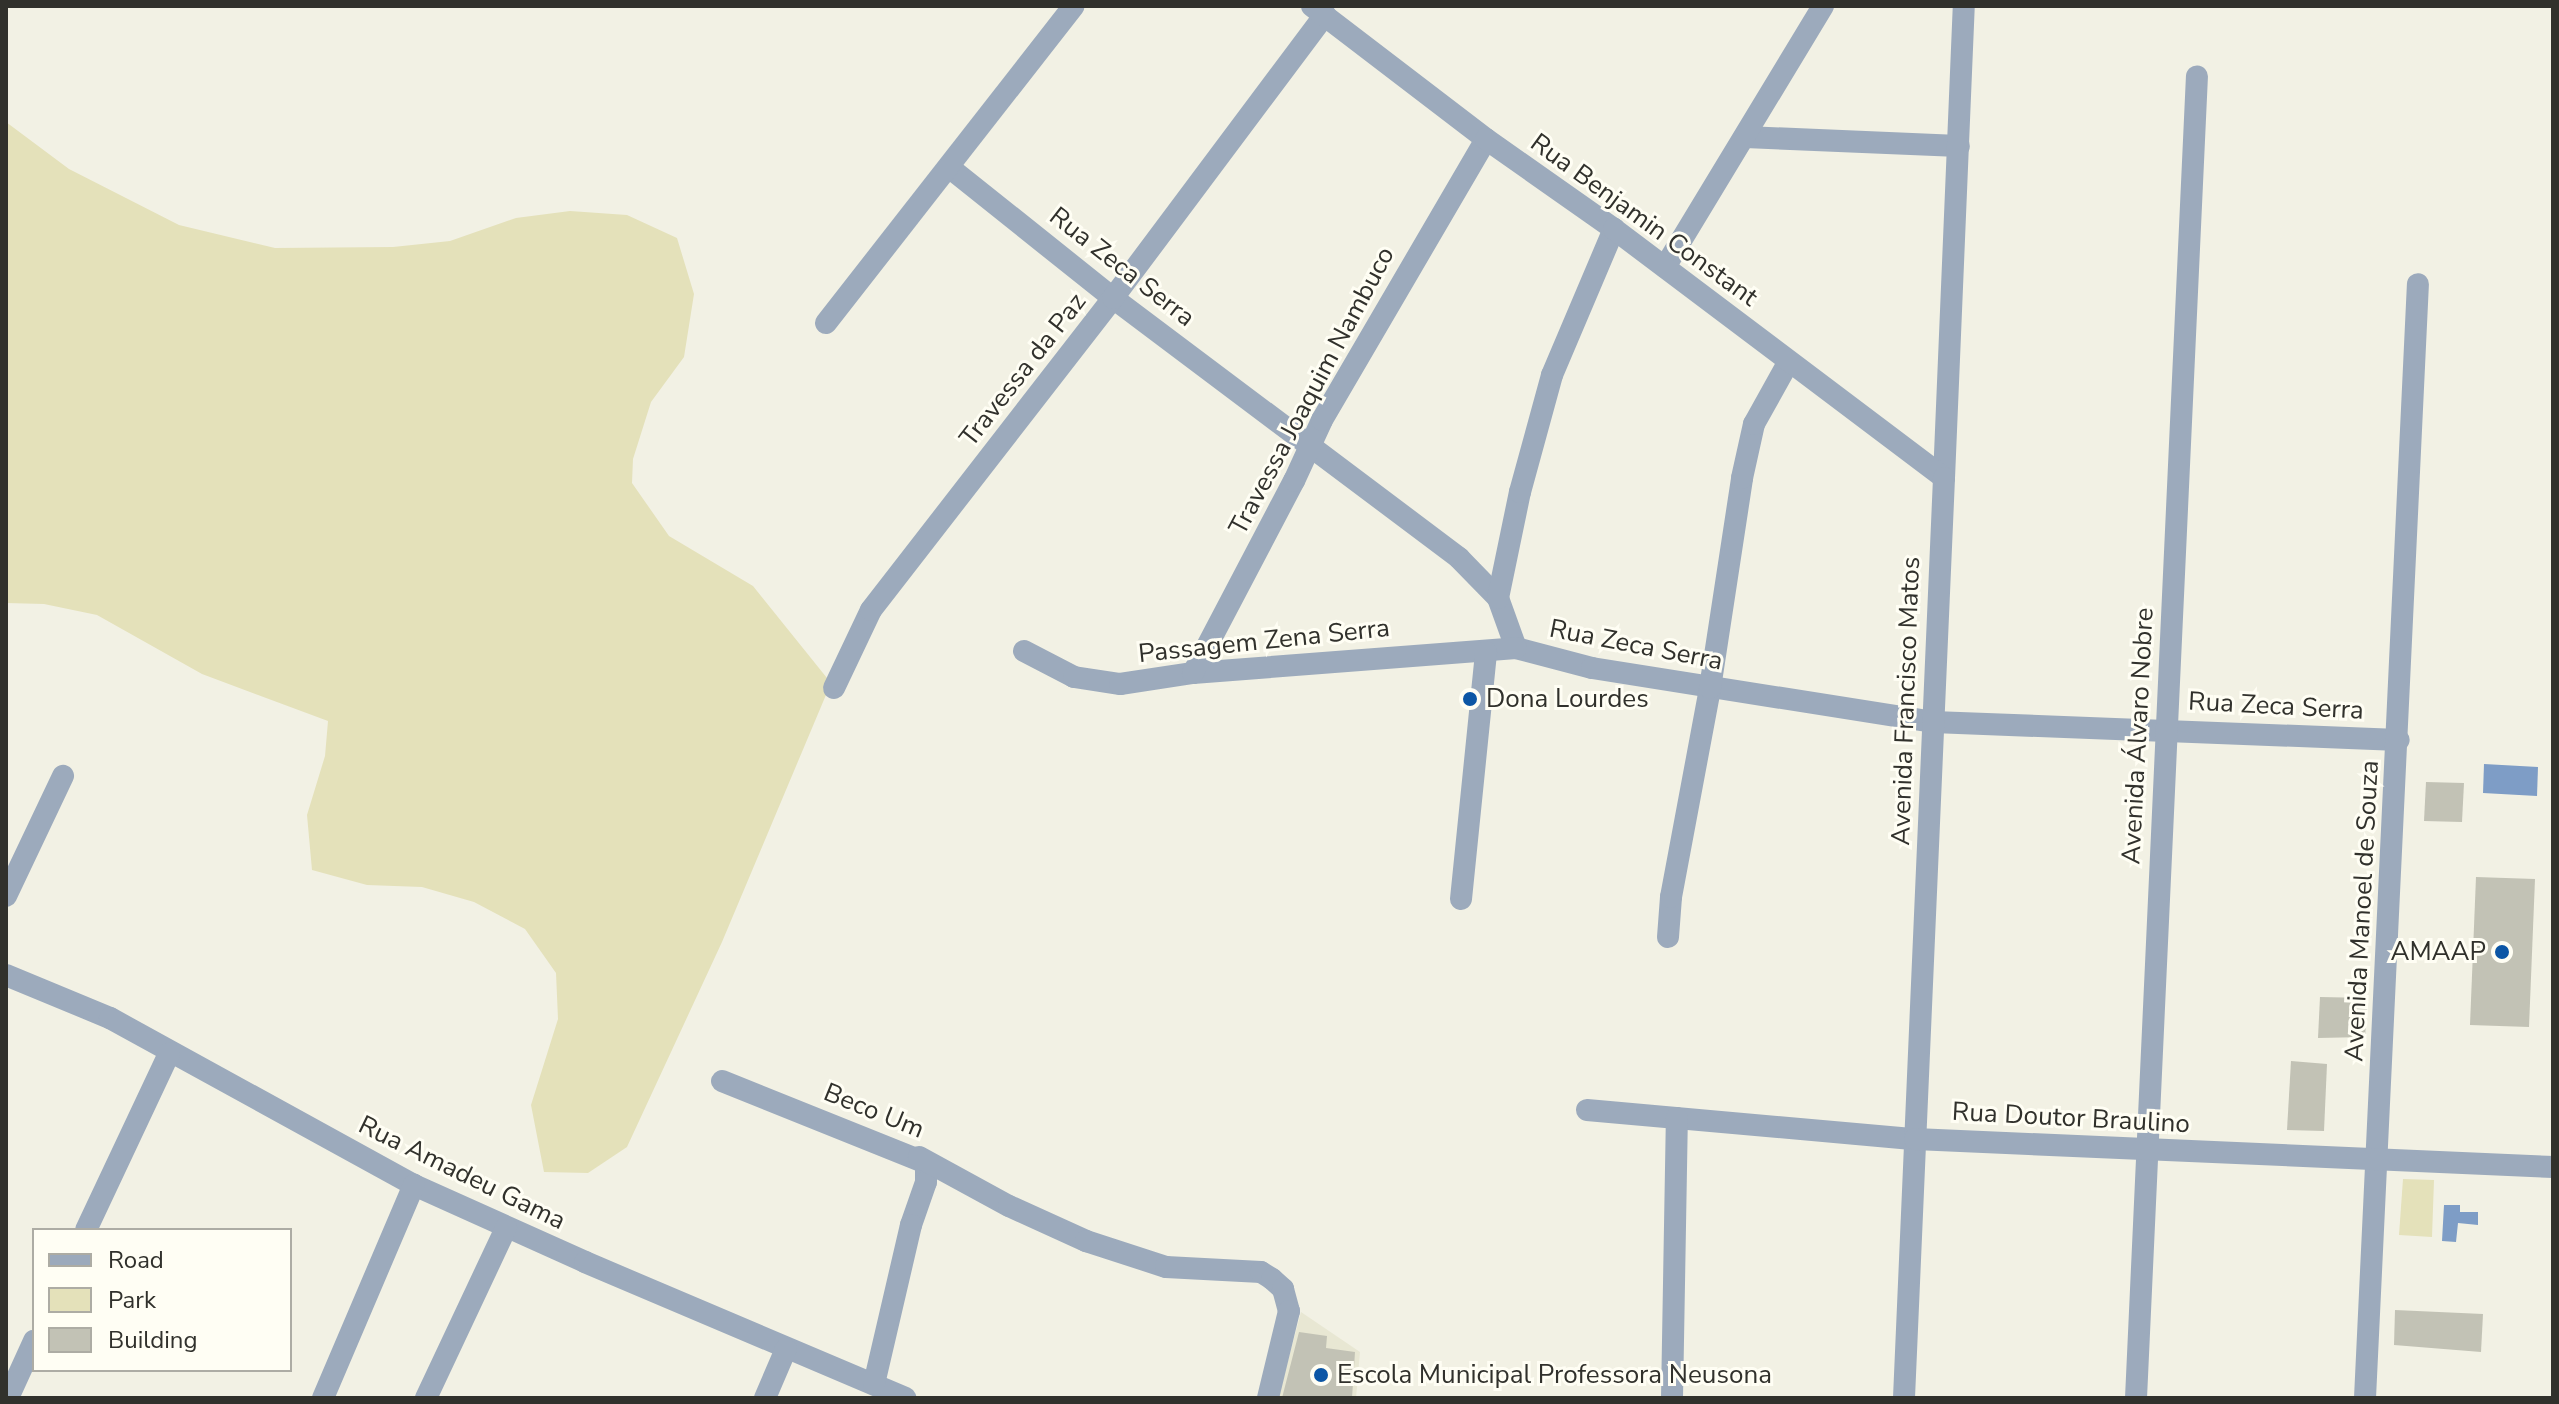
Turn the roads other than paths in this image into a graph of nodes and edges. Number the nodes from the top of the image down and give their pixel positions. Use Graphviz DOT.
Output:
graph roads {
  1 [pos="1074,6"];
  2 [pos="1823,6"];
  3 [pos="1964,6"];
  4 [pos="1318,11"];
  5 [pos="2197,76"];
  6 [pos="1745,137"];
  7 [pos="1486,139"];
  8 [pos="1959,146"];
  9 [pos="950,168"];
  10 [pos="1614,229"];
  11 [pos="1665,267"];
  12 [pos="2418,284"];
  13 [pos="1113,298"];
  14 [pos="826,323"];
  15 [pos="1788,363"];
  16 [pos="1311,444"];
  17 [pos="1944,478"];
  18 [pos="1498,598"];
  19 [pos="1516,648"];
  20 [pos="1024,651"];
  21 [pos="1486,652"];
  22 [pos="1193,673"];
  23 [pos="834,688"];
  24 [pos="1710,688"];
  25 [pos="1933,722"];
  26 [pos="2166,729"];
  27 [pos="2399,740"];
  28 [pos="63,776"];
  29 [pos="6,896"];
  30 [pos="1461,899"];
  31 [pos="1668,937"];
  32 [pos="6,975"];
  33 [pos="169,1054"];
  34 [pos="722,1081"];
  35 [pos="1587,1110"];
  36 [pos="1677,1118"];
  37 [pos="1915,1139"];
  38 [pos="2148,1149"];
  39 [pos="919,1157"];
  40 [pos="2377,1161"];
  41 [pos="2553,1167"];
  42 [pos="414,1185"];
  43 [pos="87,1228"];
  44 [pos="506,1228"];
  45 [pos="32,1345"];
  46 [pos="786,1349"];
  47 [pos="874,1384"];
  48 [pos="8,1398"];
  49 [pos="323,1398"];
  50 [pos="426,1398"];
  51 [pos="765,1398"];
  52 [pos="905,1398"];
  53 [pos="1268,1398"];
  54 [pos="1672,1398"];
  55 [pos="1904,1398"];
  56 [pos="2136,1398"];
  57 [pos="2365,1398"];
  1 -- 9 [label="street"];
  2 -- 6 [label="street"];
  3 -- 8 [label="street, Avenida Francisco Matos"];
  4 -- 7 [label="street, Rua Benjamin Constant"];
  4 -- 13 [label="street, Travessa da Paz"];
  5 -- 26 [label="street, Avenida Álvaro Nobre"];
  6 -- 8 [label="street"];
  6 -- 11 [label="street"];
  7 -- 10 [label="street, Rua Benjamin Constant"];
  7 -- 16 [label="street, Travessa Joaquim Nambuco"];
  8 -- 17 [label="street, Avenida Francisco Matos"];
  9 -- 13 [label="street, Rua Zeca Serra"];
  9 -- 14 [label="street"];
  10 -- 11 [label="street, Rua Benjamin Constant"];
  10 -- 18 [label="street"];
  11 -- 15 [label="street, Rua Benjamin Constant"];
  12 -- 27 [label="street, Avenida Manoel de Souza"];
  13 -- 16 [label="street, Rua Zeca Serra"];
  13 -- 23 [label="street, Travessa da Paz"];
  15 -- 17 [label="street, Rua Benjamin Constant"];
  15 -- 24 [label="street"];
  16 -- 18 [label="street, Rua Zeca Serra"];
  16 -- 22 [label="street, Travessa Joaquim Nambuco"];
  17 -- 25 [label="street, Avenida Francisco Matos"];
  18 -- 19 [label="street, Rua Zeca Serra"];
  19 -- 21 [label="street, Passagem Zena Serra"];
  19 -- 24 [label="street, Rua Zeca Serra"];
  20 -- 22 [label="street, Passagem Zena Serra"];
  21 -- 22 [label="street, Passagem Zena Serra"];
  21 -- 30 [label="street"];
  24 -- 25 [label="street, Rua Zeca Serra"];
  24 -- 31 [label="street"];
  25 -- 26 [label="street, Rua Zeca Serra"];
  25 -- 37 [label="street, Avenida Francisco Matos"];
  26 -- 27 [label="street, Rua Zeca Serra"];
  26 -- 38 [label="street, Avenida Álvaro Nobre"];
  27 -- 40 [label="street, Avenida Manoel de Souza"];
  28 -- 29 [label="street"];
  32 -- 33 [label="street, Rua Amadeu Gama"];
  33 -- 42 [label="street, Rua Amadeu Gama"];
  33 -- 43 [label="street"];
  34 -- 39 [label="street, Beco Um"];
  35 -- 36 [label="street, Rua Doutor Braulino"];
  36 -- 37 [label="street, Rua Doutor Braulino"];
  36 -- 54 [label="street"];
  37 -- 38 [label="street, Rua Doutor Braulino"];
  37 -- 55 [label="street, Avenida Francisco Matos"];
  38 -- 40 [label="street, Rua Doutor Braulino"];
  38 -- 56 [label="street, Avenida Álvaro Nobre"];
  39 -- 47 [label="street, Beco Um"];
  39 -- 53 [label="street"];
  40 -- 41 [label="street, Rua Doutor Braulino"];
  40 -- 57 [label="street, Avenida Manoel de Souza"];
  42 -- 44 [label="street, Rua Amadeu Gama"];
  42 -- 49 [label="street"];
  44 -- 46 [label="street, Rua Amadeu Gama"];
  44 -- 50 [label="street"];
  45 -- 48 [label="street"];
  46 -- 47 [label="street, Rua Amadeu Gama"];
  46 -- 51 [label="street"];
  47 -- 52 [label="street, Rua Amadeu Gama"];
}
